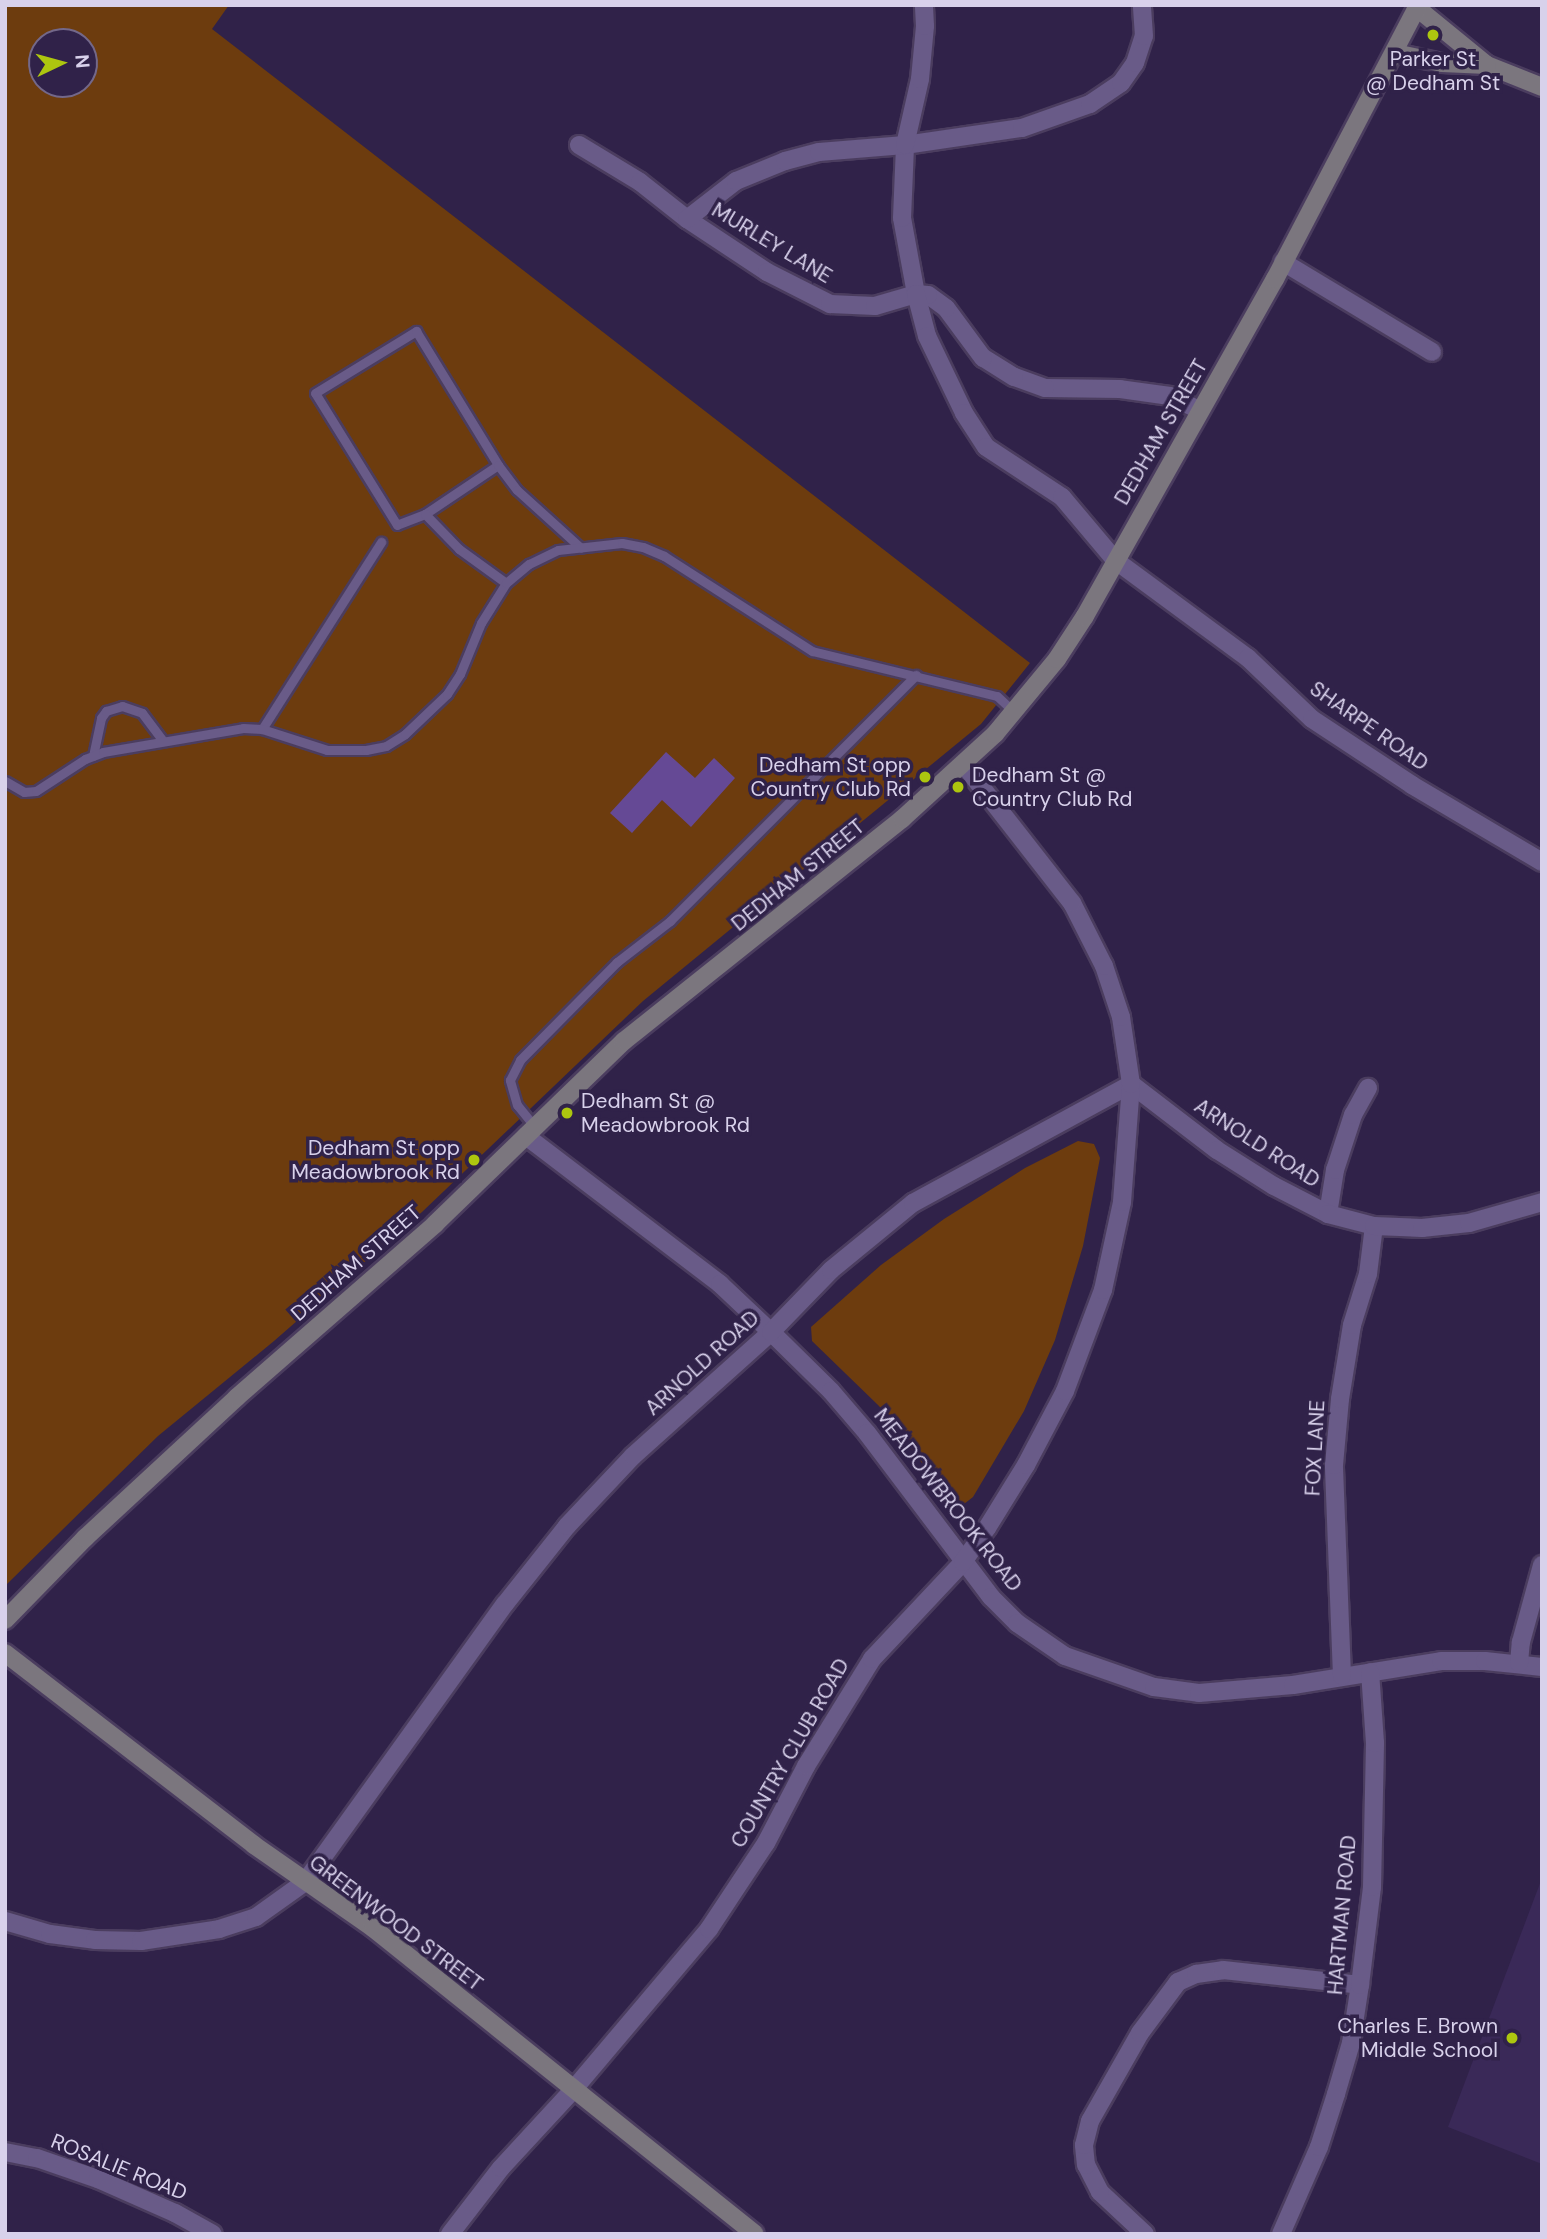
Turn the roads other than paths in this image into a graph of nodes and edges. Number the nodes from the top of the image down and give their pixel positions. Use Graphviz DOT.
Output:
graph roads {
  1 [pos="924,5"];
  2 [pos="1142,5"];
  3 [pos="1417,7"];
  4 [pos="1395,53"];
  5 [pos="1487,65"];
  6 [pos="1542,87"];
  7 [pos="579,145"];
  8 [pos="905,145"];
  9 [pos="687,219"];
  10 [pos="1283,262"];
  11 [pos="916,294"];
  12 [pos="1432,352"];
  13 [pos="1199,410"];
  14 [pos="498,465"];
  15 [pos="425,514"];
  16 [pos="381,542"];
  17 [pos="581,548"];
  18 [pos="1115,560"];
  19 [pos="506,583"];
  20 [pos="916,676"];
  21 [pos="1014,712"];
  22 [pos="262,729"];
  23 [pos="163,741"];
  24 [pos="93,756"];
  25 [pos="964,765"];
  26 [pos="5,781"];
  27 [pos="1542,862"];
  28 [pos="1131,1084"];
  29 [pos="1367,1088"];
  30 [pos="530,1131"];
  31 [pos="1542,1202"];
  32 [pos="1328,1214"];
  33 [pos="1374,1226"];
  34 [pos="771,1332"];
  35 [pos="963,1562"];
  36 [pos="1542,1565"];
  37 [pos="5,1620"];
  38 [pos="5,1653"];
  39 [pos="1519,1664"];
  40 [pos="1542,1667"];
  41 [pos="1370,1672"];
  42 [pos="1342,1676"];
  43 [pos="305,1882"];
  44 [pos="5,1921"];
  45 [pos="1360,1985"];
  46 [pos="573,2091"];
  47 [pos="5,2152"];
  48 [pos="213,2234"];
  49 [pos="450,2234"];
  50 [pos="755,2234"];
  51 [pos="1145,2234"];
  52 [pos="1281,2234"];
  1 -- 8 [label="street"];
  2 -- 8 [label="street, MURLEY LANE"];
  3 -- 4 [label="main road, DEDHAM STREET"];
  3 -- 5 [label="main road"];
  4 -- 5 [label="main road"];
  4 -- 10 [label="main road, DEDHAM STREET"];
  5 -- 6 [label="main road"];
  7 -- 9 [label="street, MURLEY LANE"];
  8 -- 9 [label="street, MURLEY LANE"];
  8 -- 11 [label="street"];
  9 -- 11 [label="street, MURLEY LANE"];
  10 -- 12 [label="street"];
  10 -- 13 [label="main road, DEDHAM STREET"];
  11 -- 13 [label="street"];
  11 -- 18 [label="street"];
  13 -- 18 [label="main road, DEDHAM STREET"];
  14 -- 15 [label="lane"];
  14 -- 15 [label="lane"];
  14 -- 17 [label="lane"];
  15 -- 19 [label="lane"];
  16 -- 22 [label="lane"];
  17 -- 19 [label="lane"];
  17 -- 20 [label="lane"];
  18 -- 21 [label="main road, DEDHAM STREET"];
  18 -- 27 [label="street, SHARPE ROAD"];
  19 -- 22 [label="lane"];
  20 -- 21 [label="lane"];
  20 -- 30 [label="lane"];
  21 -- 25 [label="main road, DEDHAM STREET"];
  22 -- 23 [label="lane"];
  23 -- 24 [label="lane"];
  23 -- 24 [label="lane"];
  24 -- 26 [label="lane"];
  25 -- 28 [label="street, COUNTRY CLUB ROAD"];
  25 -- 30 [label="main road, DEDHAM STREET"];
  28 -- 32 [label="street, ARNOLD ROAD"];
  28 -- 34 [label="street, ARNOLD ROAD"];
  28 -- 35 [label="street, COUNTRY CLUB ROAD"];
  29 -- 32 [label="street"];
  30 -- 34 [label="street, MEADOWBROOK ROAD"];
  30 -- 37 [label="main road, DEDHAM STREET"];
  31 -- 33 [label="street, ARNOLD ROAD"];
  32 -- 33 [label="street, ARNOLD ROAD"];
  33 -- 42 [label="street, FOX LANE"];
  34 -- 35 [label="street, MEADOWBROOK ROAD"];
  34 -- 43 [label="street, ARNOLD ROAD"];
  35 -- 42 [label="street, MEADOWBROOK ROAD"];
  35 -- 46 [label="street, COUNTRY CLUB ROAD"];
  36 -- 39 [label="street"];
  38 -- 43 [label="main road, GREENWOOD STREET"];
  39 -- 40 [label="street, MEADOWBROOK ROAD"];
  39 -- 41 [label="street, MEADOWBROOK ROAD"];
  41 -- 42 [label="street, MEADOWBROOK ROAD"];
  41 -- 45 [label="street, HARTMAN ROAD"];
  43 -- 44 [label="street, ARNOLD ROAD"];
  43 -- 46 [label="main road, GREENWOOD STREET"];
  45 -- 51 [label="street"];
  45 -- 52 [label="street, HARTMAN ROAD"];
  46 -- 49 [label="street, COUNTRY CLUB ROAD"];
  46 -- 50 [label="main road, GREENWOOD STREET"];
  47 -- 48 [label="street, ROSALIE ROAD"];
}
